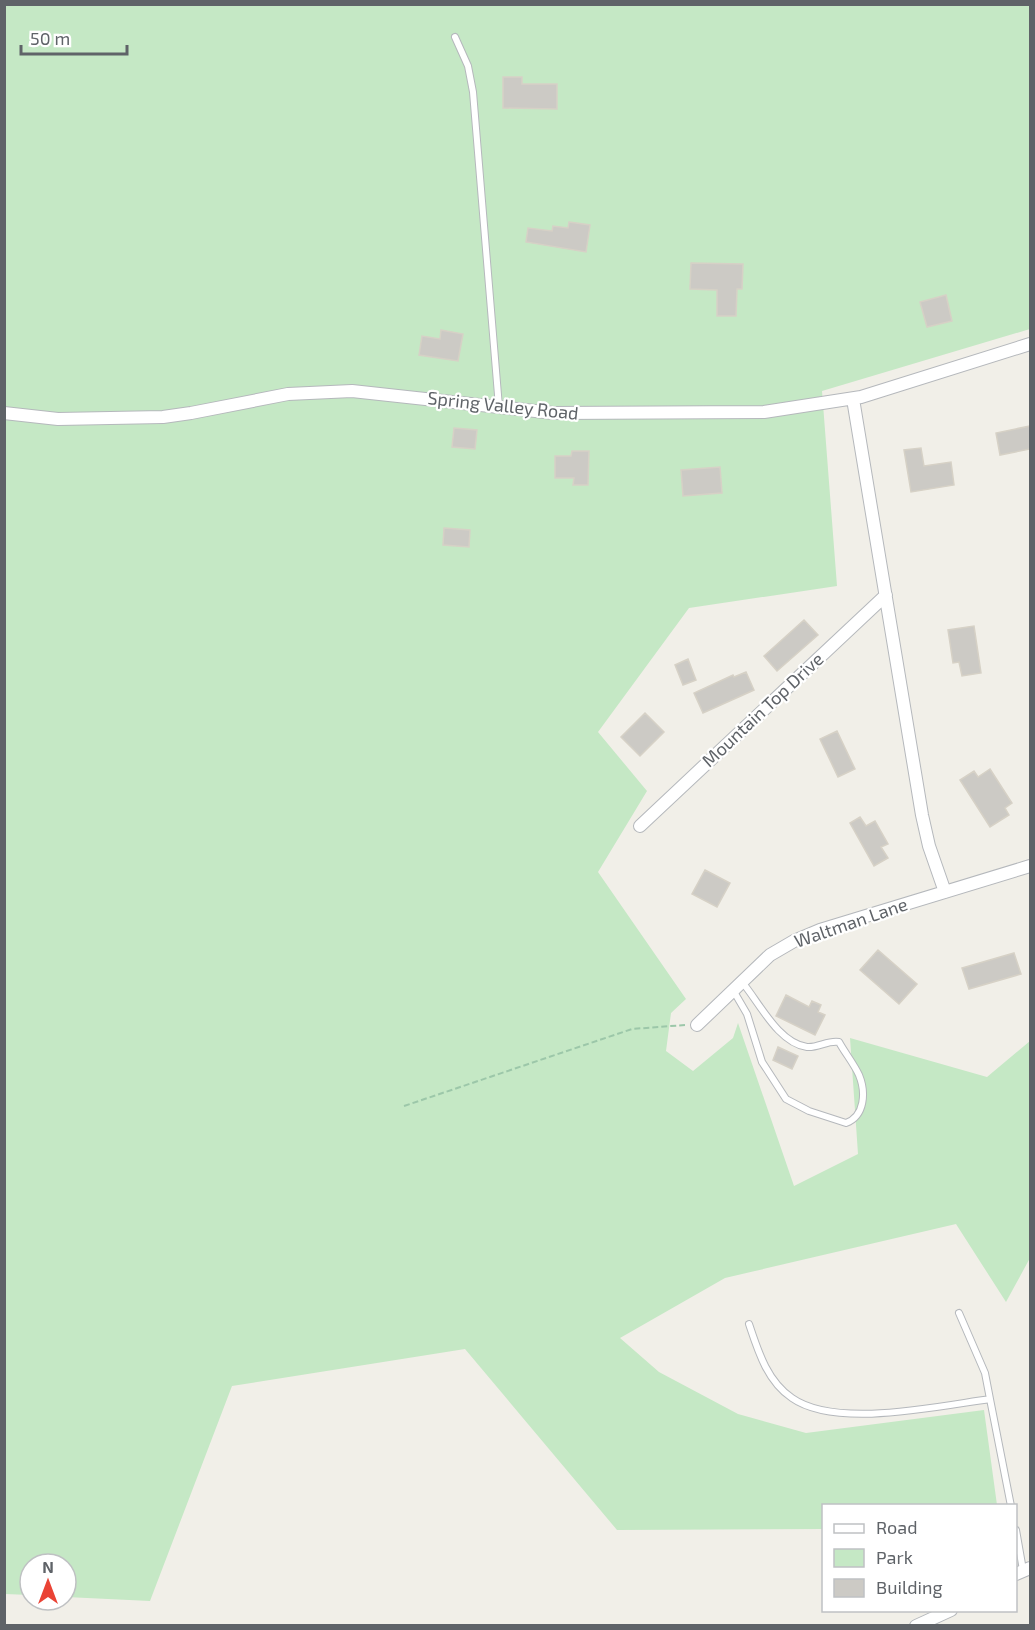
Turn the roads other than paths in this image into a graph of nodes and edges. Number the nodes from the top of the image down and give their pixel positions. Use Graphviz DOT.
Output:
graph roads {
  1 [pos="455,37"];
  2 [pos="1030,344"];
  3 [pos="854,399"];
  4 [pos="499,407"];
  5 [pos="4,413"];
  6 [pos="886,595"];
  7 [pos="640,826"];
  8 [pos="1030,866"];
  9 [pos="945,892"];
  10 [pos="737,986"];
  11 [pos="697,1024"];
  12 [pos="959,1313"];
  13 [pos="749,1324"];
  14 [pos="990,1399"];
  15 [pos="1011,1504"];
  16 [pos="1017,1536"];
  17 [pos="1023,1571"];
  18 [pos="949,1612"];
  19 [pos="916,1626"];
  1 -- 4 [label="lane"];
  2 -- 3 [label="street, Spring Valley Road"];
  3 -- 4 [label="street, Spring Valley Road"];
  3 -- 6 [label="street"];
  4 -- 5 [label="street, Spring Valley Road"];
  6 -- 7 [label="street, Mountain Top Drive"];
  6 -- 9 [label="street"];
  8 -- 9 [label="street, Waltman Lane"];
  9 -- 10 [label="street, Waltman Lane"];
  10 -- 10 [label="lane"];
  10 -- 11 [label="street, Waltman Lane"];
  12 -- 14 [label="lane"];
  13 -- 14 [label="lane"];
  14 -- 15 [label="lane"];
  16 -- 17 [label="lane"];
  18 -- 19 [label="street"];
}
